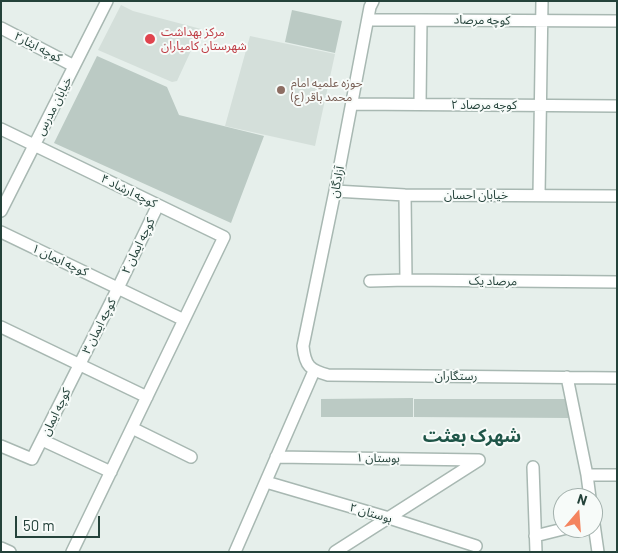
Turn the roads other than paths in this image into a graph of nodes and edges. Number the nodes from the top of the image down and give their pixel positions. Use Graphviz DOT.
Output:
graph roads {
  1 [pos="106,1"];
  2 [pos="542,1"];
  3 [pos="371,3"];
  4 [pos="368,20"];
  5 [pos="422,20"];
  6 [pos="542,21"];
  7 [pos="617,22"];
  8 [pos="1,28"];
  9 [pos="74,66"];
  10 [pos="352,104"];
  11 [pos="420,104"];
  12 [pos="540,105"];
  13 [pos="617,106"];
  14 [pos="1,129"];
  15 [pos="34,145"];
  16 [pos="335,191"];
  17 [pos="405,195"];
  18 [pos="539,195"];
  19 [pos="617,196"];
  20 [pos="158,205"];
  21 [pos="1,211"];
  22 [pos="1,232"];
  23 [pos="406,280"];
  24 [pos="370,281"];
  25 [pos="617,282"];
  26 [pos="118,288"];
  27 [pos="184,320"];
  28 [pos="1,327"];
  29 [pos="79,365"];
  30 [pos="314,371"];
  31 [pos="567,377"];
  32 [pos="617,378"];
  33 [pos="147,397"];
  34 [pos="132,428"];
  35 [pos="42,440"];
  36 [pos="1,446"];
  37 [pos="191,457"];
  38 [pos="276,457"];
  39 [pos="533,466"];
  40 [pos="111,472"];
  41 [pos="587,475"];
  42 [pos="617,475"];
  43 [pos="266,482"];
  44 [pos="589,488"];
  45 [pos="389,518"];
  46 [pos="553,532"];
  47 [pos="535,536"];
  48 [pos="596,538"];
  49 [pos="476,546"];
  50 [pos="1,548"];
  51 [pos="10,552"];
  52 [pos="72,552"];
  53 [pos="235,552"];
  54 [pos="335,552"];
  55 [pos="536,552"];
  56 [pos="598,552"];
  1 -- 9 [label="street, خیابان مدرس"];
  2 -- 6 [label="street"];
  3 -- 4 [label="street, آزادگان"];
  4 -- 5 [label="street, کوچه مرصاد"];
  4 -- 10 [label="street, آزادگان"];
  5 -- 6 [label="street, کوچه مرصاد"];
  5 -- 11 [label="street"];
  6 -- 7 [label="street, کوچه مرصاد"];
  6 -- 12 [label="street"];
  8 -- 9 [label="street, کوچه ایثار۲"];
  9 -- 15 [label="street, خیابان مدرس"];
  10 -- 11 [label="street, کوچه مرصاد ۲"];
  10 -- 16 [label="street, آزادگان"];
  11 -- 12 [label="street, کوچه مرصاد ۲"];
  12 -- 13 [label="street, کوچه مرصاد ۲"];
  12 -- 18 [label="street"];
  14 -- 15 [label="street, کوچه ارشاد ۴"];
  15 -- 20 [label="street, کوچه ارشاد ۴"];
  15 -- 21 [label="street, خیابان مدرس"];
  16 -- 17 [label="street, خیابان احسان"];
  16 -- 30 [label="street, آزادگان"];
  17 -- 18 [label="street, خیابان احسان"];
  17 -- 23 [label="street"];
  18 -- 19 [label="street, خیابان احسان"];
  20 -- 26 [label="street, کوچه ایمان ۲"];
  20 -- 27 [label="street, کوچه ارشاد ۴"];
  22 -- 26 [label="street, کوچه ایمان ۱"];
  23 -- 24 [label="street, مرصاد یک"];
  23 -- 25 [label="street, مرصاد یک"];
  26 -- 27 [label="street, کوچه ایمان ۱"];
  26 -- 29 [label="street, کوچه ایمان ۳"];
  27 -- 33 [label="street"];
  28 -- 29 [label="street"];
  29 -- 33 [label="street"];
  29 -- 35 [label="street, کوچه ایمان"];
  30 -- 31 [label="street, رستگاران"];
  30 -- 38 [label="street"];
  31 -- 32 [label="street, رستگاران"];
  31 -- 41 [label="street"];
  33 -- 34 [label="street"];
  34 -- 37 [label="street"];
  34 -- 40 [label="street"];
  35 -- 36 [label="street, کوچه ایمان"];
  35 -- 40 [label="street"];
  38 -- 43 [label="street"];
  38 -- 45 [label="street, بوستان ۱"];
  39 -- 47 [label="street"];
  40 -- 52 [label="street"];
  41 -- 42 [label="street"];
  41 -- 44 [label="street"];
  43 -- 45 [label="street, بوستان ۲"];
  43 -- 53 [label="street"];
  45 -- 49 [label="street, بوستان ۲"];
  45 -- 54 [label="street"];
  46 -- 47 [label="street"];
  47 -- 55 [label="street"];
  48 -- 56 [label="street"];
  50 -- 51 [label="street"];
}
